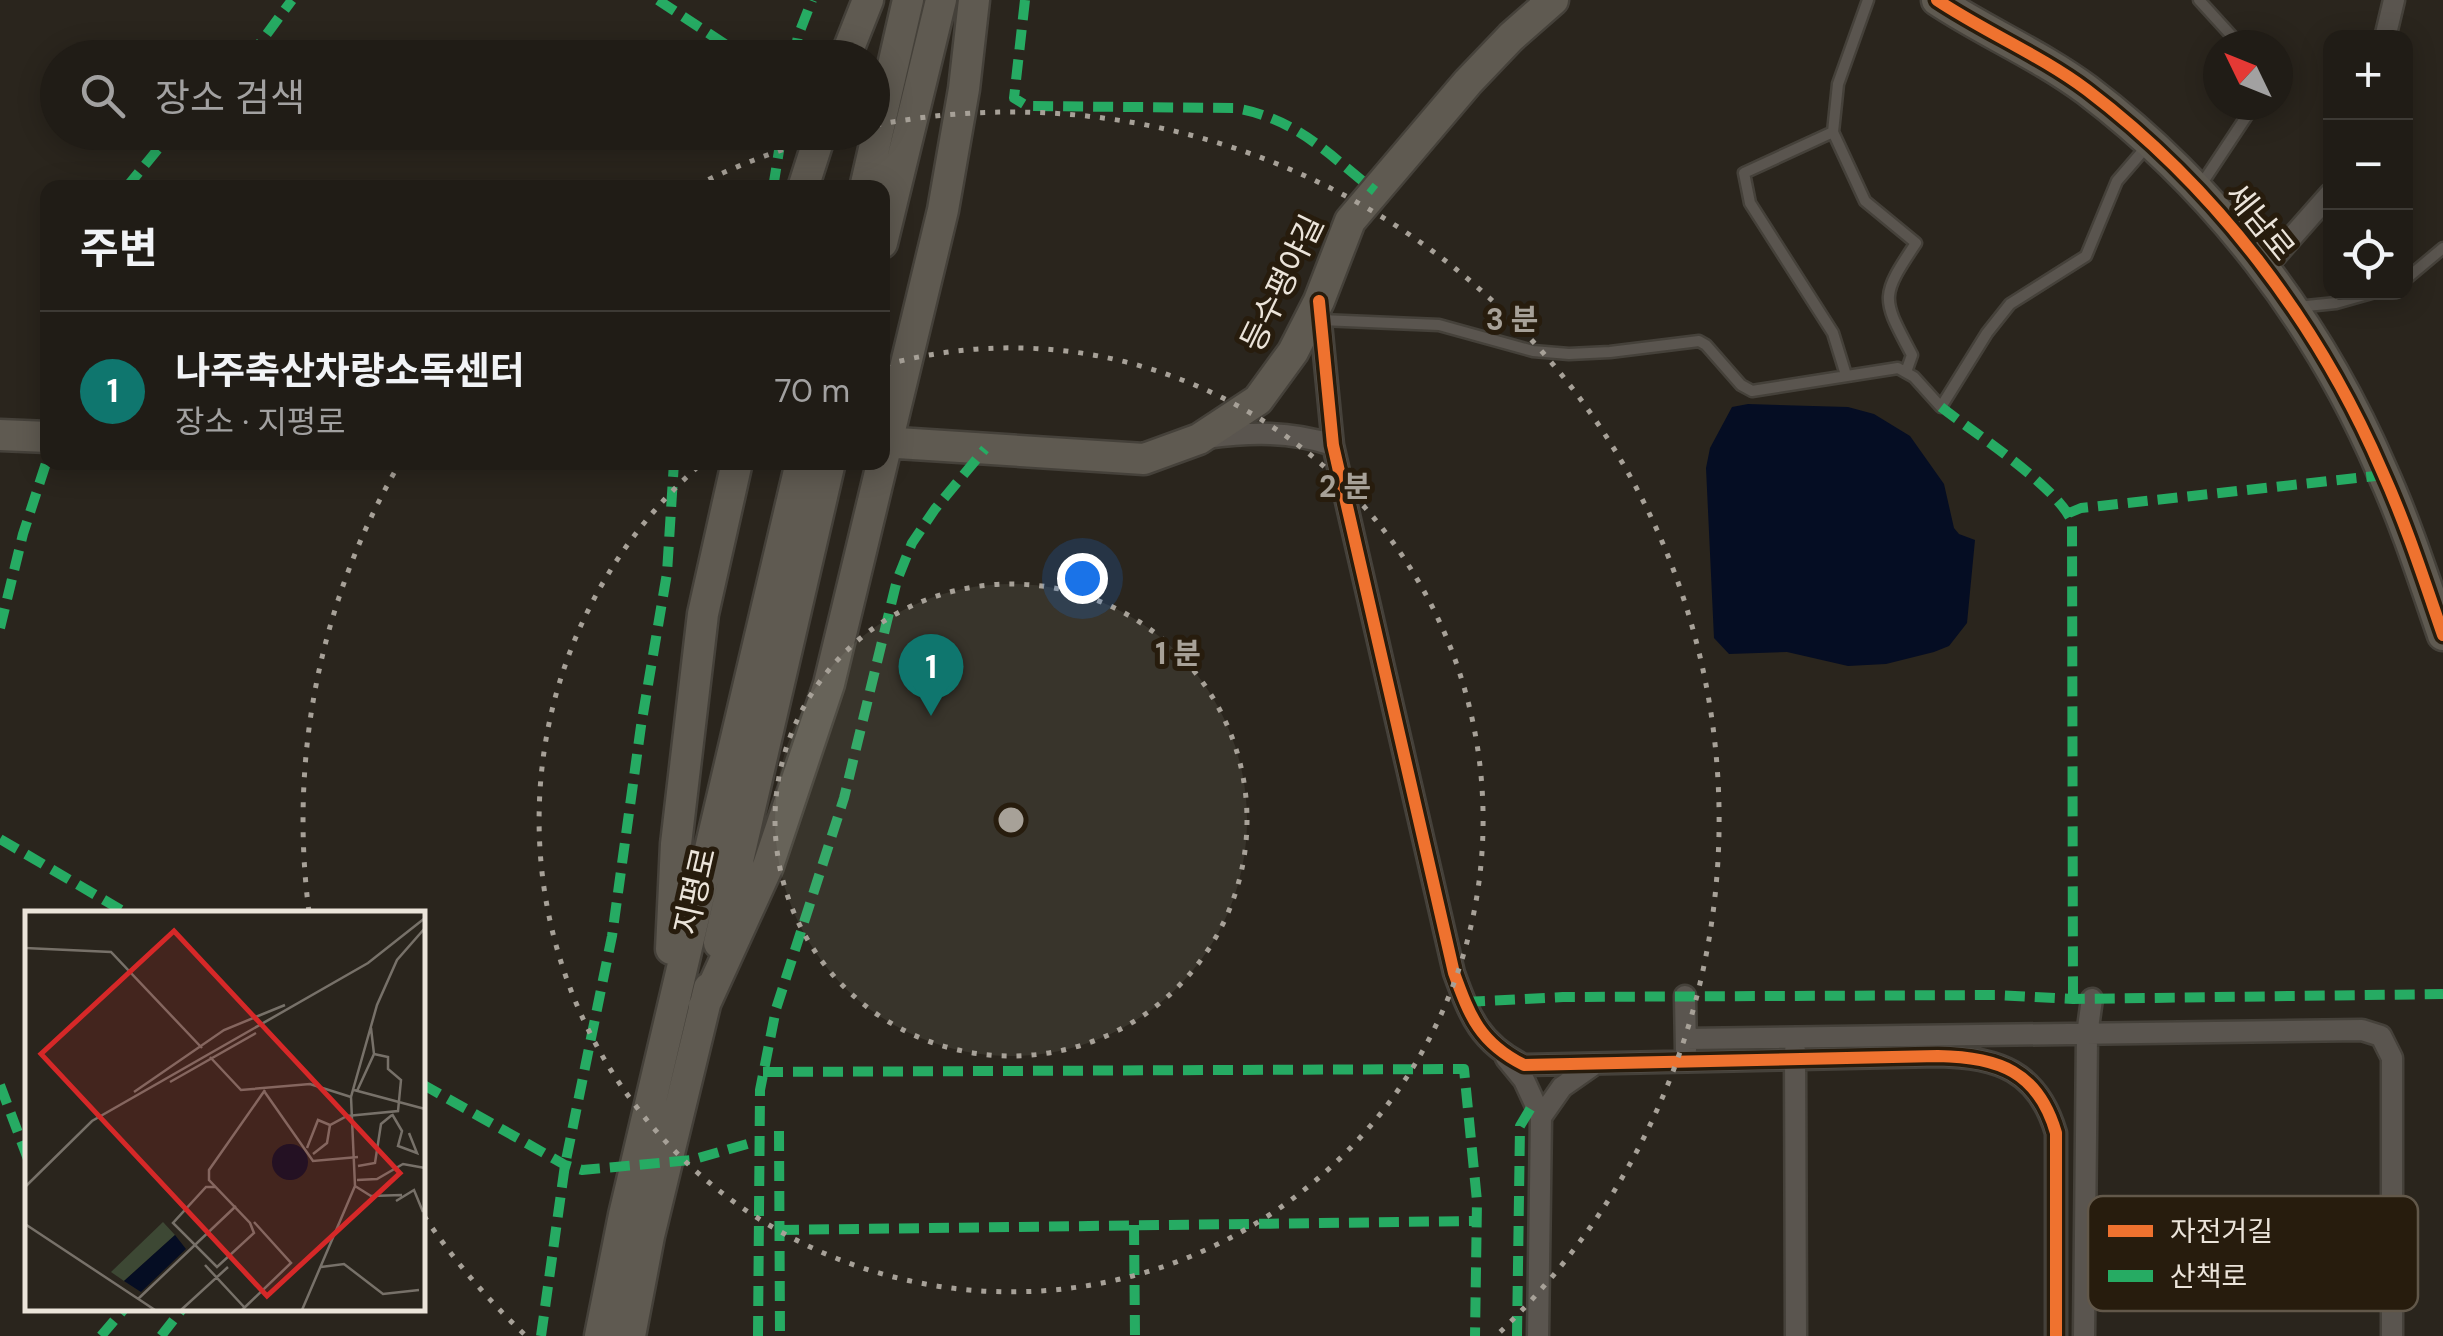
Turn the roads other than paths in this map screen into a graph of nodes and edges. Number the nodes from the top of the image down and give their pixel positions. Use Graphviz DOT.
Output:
graph roads {
  1 [pos="868,0"];
  2 [pos="908,0"];
  3 [pos="942,0"];
  4 [pos="974,0"];
  5 [pos="1553,0"];
  6 [pos="1868,0"];
  7 [pos="1937,0"];
  8 [pos="2198,0"];
  9 [pos="2394,0"];
  10 [pos="2226,30"];
  11 [pos="2387,30"];
  12 [pos="852,40"];
  13 [pos="890,77"];
  14 [pos="2244,120"];
  15 [pos="1832,132"];
  16 [pos="2148,144"];
  17 [pos="815,150"];
  18 [pos="873,150"];
  19 [pos="805,180"];
  20 [pos="866,180"];
  21 [pos="2198,190"];
  22 [pos="2323,202"];
  23 [pos="890,211"];
  24 [pos="2443,248"];
  25 [pos="2264,268"];
  26 [pos="2413,273"];
  27 [pos="2349,300"];
  28 [pos="2292,307"];
  29 [pos="1319,311"];
  30 [pos="1906,372"];
  31 [pos="1846,374"];
  32 [pos="890,426"];
  33 [pos="0,436"];
  34 [pos="40,438"];
  35 [pos="1199,439"];
  36 [pos="890,442"];
  37 [pos="1333,445"];
  38 [pos="736,470"];
  39 [pos="814,470"];
  40 [pos="879,470"];
  41 [pos="2443,635"];
  42 [pos="1685,996"];
  43 [pos="2092,999"];
  44 [pos="704,1006"];
  45 [pos="668,1024"];
  46 [pos="2087,1035"];
  47 [pos="1686,1039"];
  48 [pos="1795,1049"];
  49 [pos="1501,1053"];
  50 [pos="1686,1062"];
  51 [pos="1594,1064"];
  52 [pos="1541,1117"];
  53 [pos="2392,1196"];
  54 [pos="600,1336"];
  55 [pos="630,1336"];
  56 [pos="1538,1336"];
  57 [pos="1796,1336"];
  58 [pos="2056,1336"];
  59 [pos="2084,1336"];
  1 -- 12 [label="main road"];
  2 -- 13 [label="main road"];
  3 -- 23 [label="main road"];
  4 -- 32 [label="main road"];
  5 -- 29 [label="main road, 등수평야길"];
  6 -- 15 [label="lane"];
  7 -- 16 [label="main road, 세남로"];
  8 -- 10 [label="lane"];
  9 -- 11 [label="street"];
  14 -- 21 [label="lane"];
  15 -- 30 [label="lane"];
  15 -- 31 [label="lane"];
  16 -- 21 [label="main road, 세남로"];
  16 -- 30 [label="lane"];
  17 -- 19 [label="main road"];
  18 -- 20 [label="main road"];
  21 -- 25 [label="main road, 세남로"];
  22 -- 25 [label="street"];
  24 -- 26 [label="lane"];
  25 -- 28 [label="main road, 세남로"];
  27 -- 28 [label="lane, 세남로"];
  28 -- 41 [label="main road, 세남로"];
  29 -- 31 [label="lane"];
  29 -- 35 [label="main road, 등수평야길"];
  29 -- 37 [label="street"];
  30 -- 31 [label="lane"];
  33 -- 34 [label="main road"];
  35 -- 36 [label="main road, 등수평야길"];
  35 -- 37 [label="street"];
  37 -- 49 [label="street"];
  38 -- 45 [label="main road"];
  39 -- 44 [label="main road, 지평로"];
  39 -- 45 [label="main road, 지평로"];
  40 -- 44 [label="main road"];
  42 -- 47 [label="street"];
  43 -- 46 [label="street"];
  44 -- 55 [label="main road, 지평로"];
  45 -- 54 [label="main road, 지평로"];
  46 -- 48 [label="street"];
  46 -- 53 [label="street"];
  46 -- 59 [label="street"];
  47 -- 48 [label="street"];
  47 -- 50 [label="street"];
  48 -- 50 [label="street"];
  48 -- 57 [label="street"];
  48 -- 58 [label="street"];
  49 -- 51 [label="street"];
  49 -- 52 [label="street"];
  50 -- 51 [label="street"];
  51 -- 52 [label="street"];
  52 -- 56 [label="street"];
}
